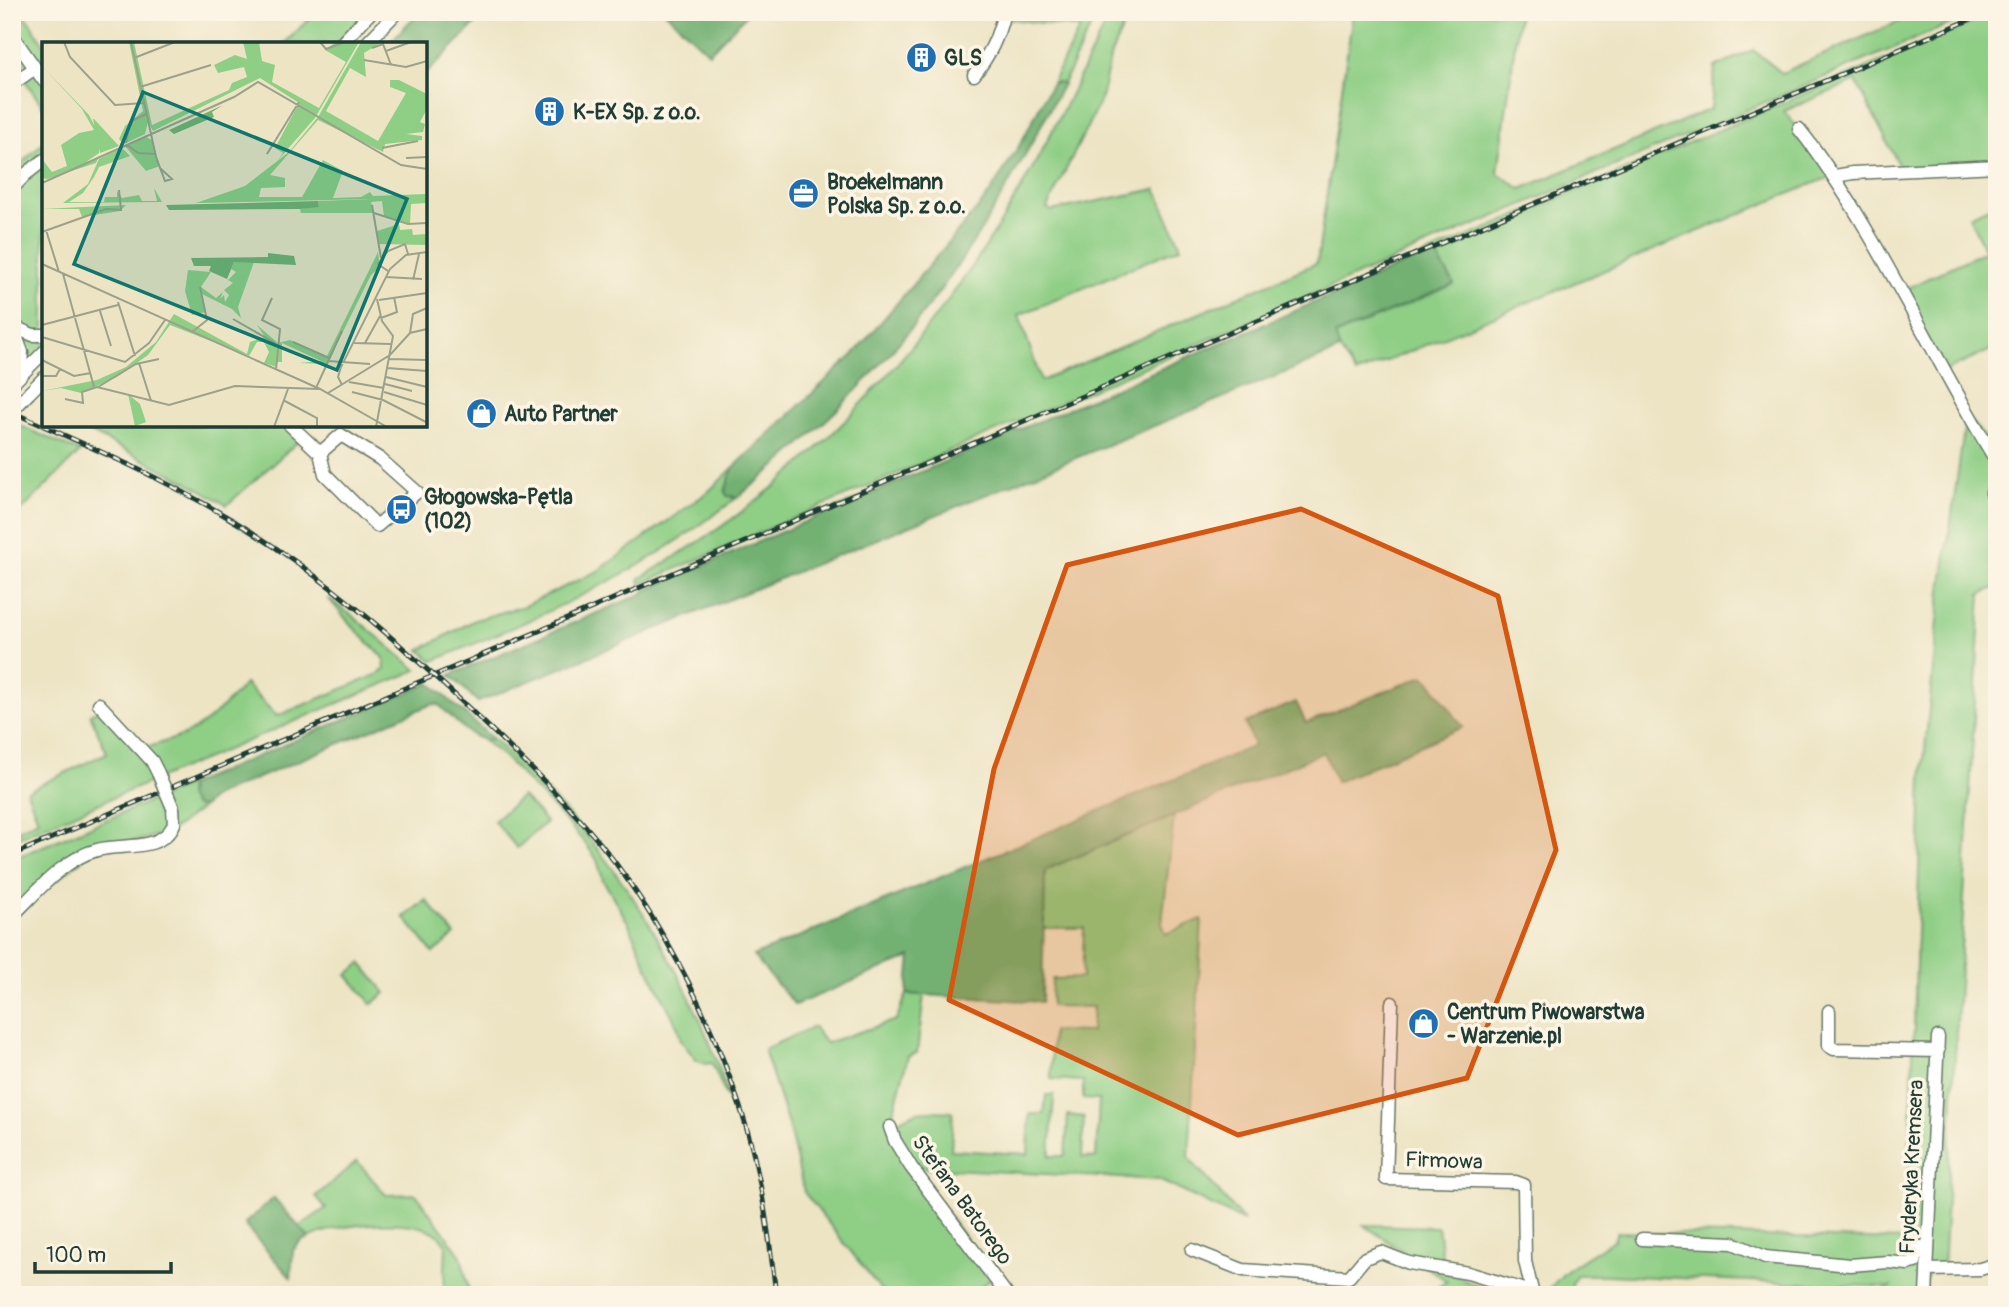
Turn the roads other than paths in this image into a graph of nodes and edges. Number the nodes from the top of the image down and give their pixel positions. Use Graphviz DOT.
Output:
graph roads {
  1 [pos="371,12"];
  2 [pos="397,12"];
  3 [pos="1004,12"];
  4 [pos="12,35"];
  5 [pos="343,42"];
  6 [pos="368,42"];
  7 [pos="35,68"];
  8 [pos="974,75"];
  9 [pos="42,78"];
  10 [pos="12,84"];
  11 [pos="1799,129"];
  12 [pos="42,162"];
  13 [pos="1997,166"];
  14 [pos="1835,176"];
  15 [pos="12,189"];
  16 [pos="13,326"];
  17 [pos="42,335"];
  18 [pos="42,354"];
  19 [pos="15,381"];
  20 [pos="38,385"];
  21 [pos="12,411"];
  22 [pos="292,427"];
  23 [pos="320,453"];
  24 [pos="1997,455"];
  25 [pos="1997,475"];
  26 [pos="1997,507"];
  27 [pos="99,704"];
  28 [pos="12,916"];
  29 [pos="1392,1003"];
  30 [pos="1829,1011"];
  31 [pos="1938,1037"];
  32 [pos="1938,1051"];
  33 [pos="890,1127"];
  34 [pos="1642,1239"];
  35 [pos="1928,1247"];
  36 [pos="1192,1250"];
  37 [pos="1997,1264"];
  38 [pos="1927,1270"];
  39 [pos="1532,1293"];
  40 [pos="1007,1295"];
  41 [pos="1926,1295"];
  1 -- 5 [label="street"];
  2 -- 6 [label="street"];
  3 -- 8 [label="street"];
  4 -- 7 [label="street"];
  7 -- 9 [label="street"];
  7 -- 10 [label="street"];
  11 -- 14 [label="street"];
  12 -- 15 [label="street"];
  13 -- 14 [label="street"];
  14 -- 24 [label="street"];
  16 -- 17 [label="street"];
  16 -- 19 [label="street"];
  18 -- 19 [label="street"];
  20 -- 21 [label="street, bridge"];
  22 -- 23 [label="street"];
  23 -- 23 [label="street"];
  25 -- 26 [label="street"];
  27 -- 28 [label="street, bridge"];
  29 -- 39 [label="street, Firmowa"];
  30 -- 32 [label="street"];
  31 -- 32 [label="street, Fryderyka Kremsera"];
  32 -- 35 [label="street, Fryderyka Kremsera"];
  33 -- 40 [label="street, Stefana Batorego"];
  34 -- 35 [label="street"];
  35 -- 38 [label="street, Fryderyka Kremsera"];
  36 -- 39 [label="street"];
  37 -- 38 [label="street, Fryderyka Kremsera"];
  38 -- 41 [label="street, Fryderyka Kremsera"];
}
